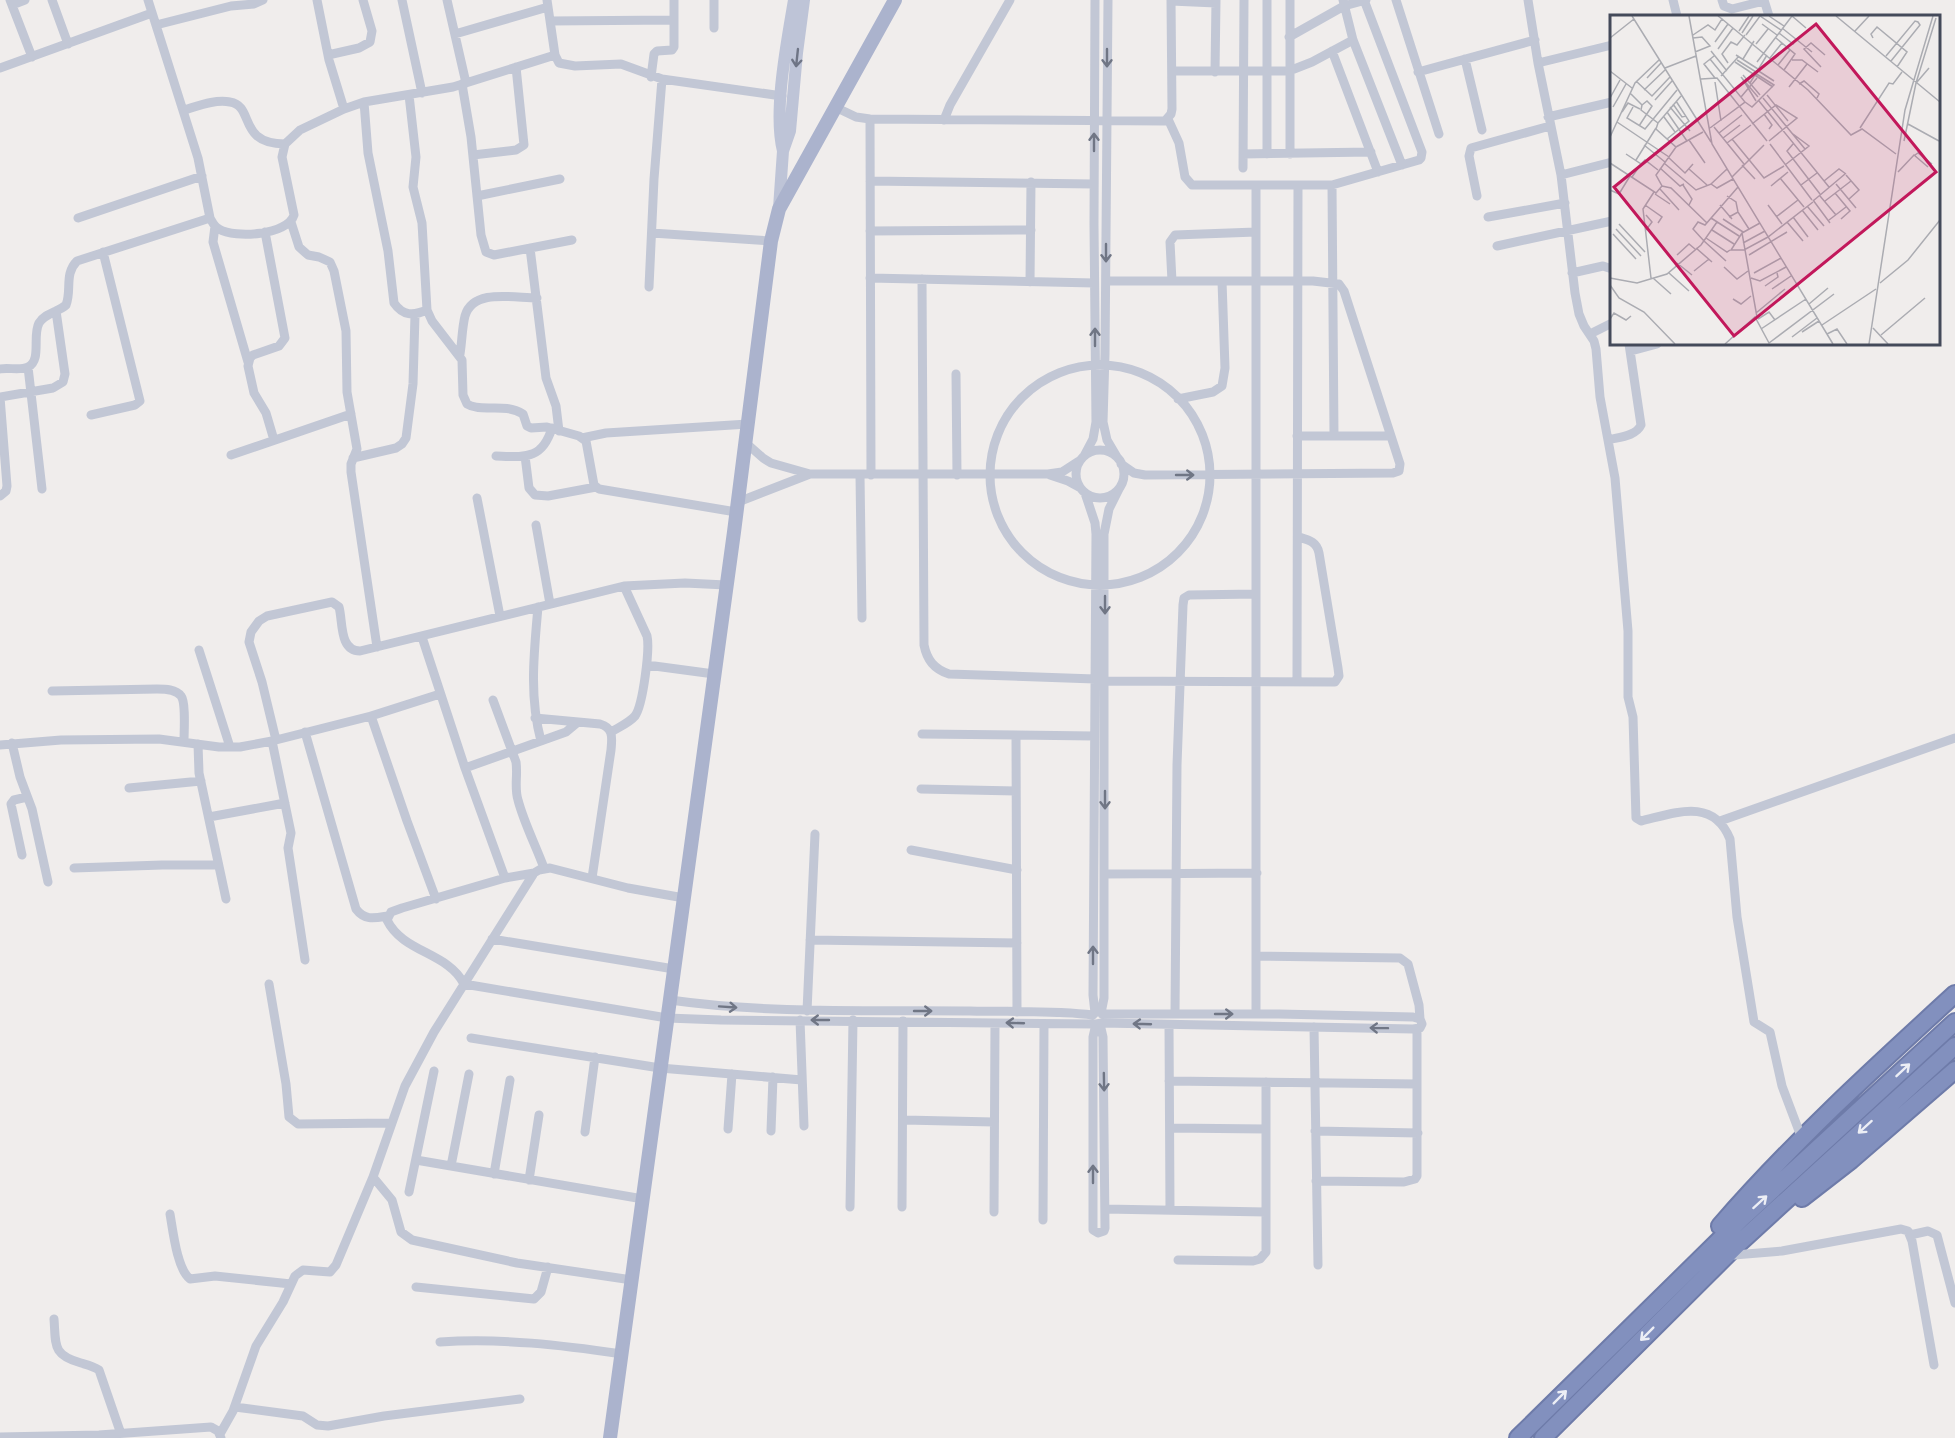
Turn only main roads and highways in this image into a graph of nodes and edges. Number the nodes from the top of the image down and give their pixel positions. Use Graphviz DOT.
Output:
graph roads {
  1 [pos="895,0"];
  2 [pos="1955,994"];
  3 [pos="1955,1022"];
  4 [pos="1955,1046"];
  5 [pos="1955,1070"];
  6 [pos="1677,1304"];
  7 [pos="1624,1334"];
  8 [pos="610,1438"];
  9 [pos="1518,1438"];
  10 [pos="1543,1438"];
  1 -- 8 [label="main road"];
  2 -- 7 [label="highway"];
  7 -- 3 [label="highway, one-way"];
  4 -- 6 [label="highway, one-way"];
  5 -- 6 [label="highway"];
  6 -- 10 [label="highway, one-way"];
  9 -- 7 [label="highway, one-way"];
}
